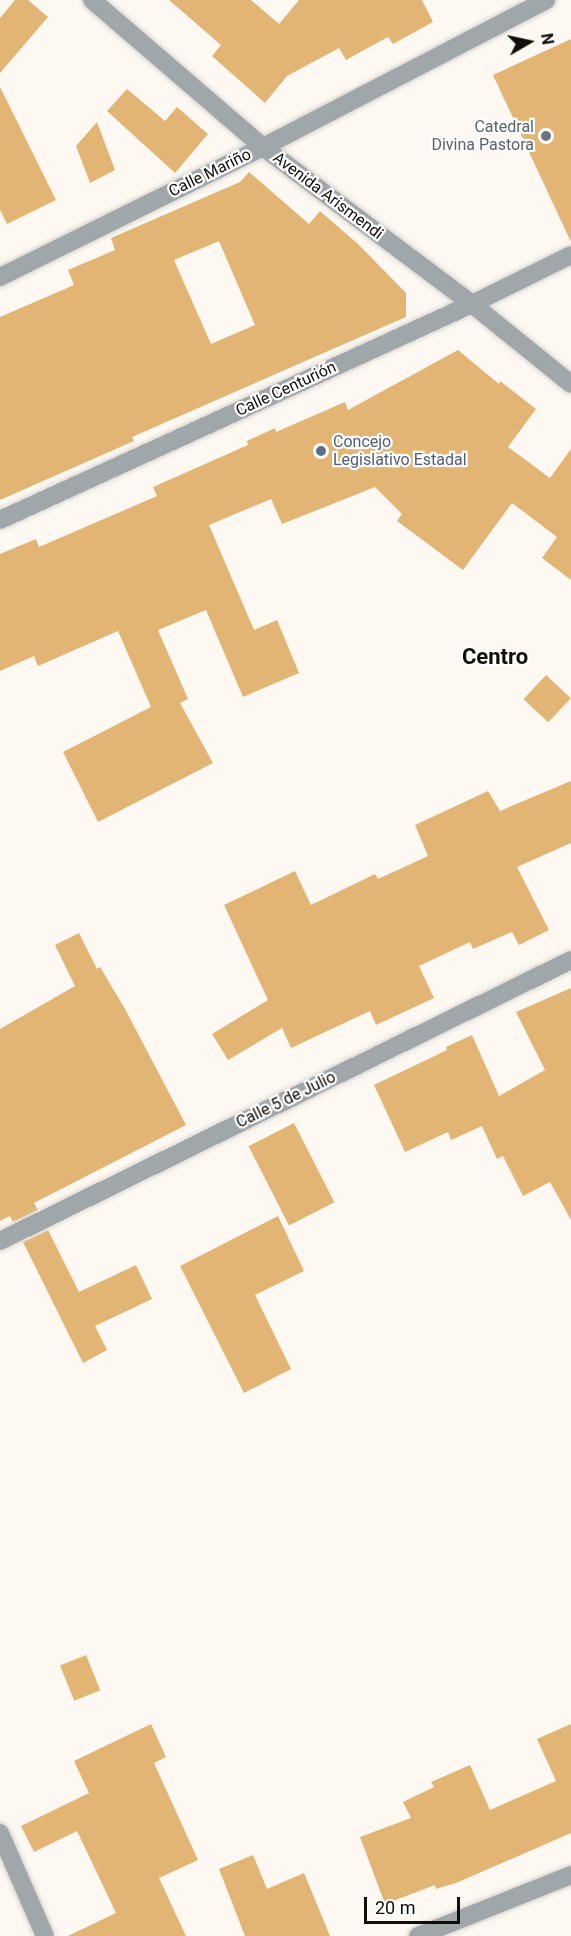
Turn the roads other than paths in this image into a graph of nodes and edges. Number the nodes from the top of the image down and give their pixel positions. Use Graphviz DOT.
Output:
graph roads {
  1 [pos="92,0"];
  2 [pos="546,0"];
  3 [pos="263,147"];
  4 [pos="571,255"];
  5 [pos="0,277"];
  6 [pos="472,304"];
  7 [pos="571,384"];
  8 [pos="0,520"];
  9 [pos="571,960"];
  10 [pos="0,1240"];
  11 [pos="0,1833"];
  12 [pos="571,1875"];
  13 [pos="45,1936"];
  14 [pos="418,1936"];
  1 -- 3 [label="street, Avenida Arismendi"];
  2 -- 3 [label="street, Calle Mariño"];
  3 -- 5 [label="street, Calle Mariño"];
  3 -- 6 [label="street, Avenida Arismendi"];
  4 -- 6 [label="street, Calle Centurión"];
  6 -- 7 [label="street, Avenida Arismendi"];
  6 -- 8 [label="street, Calle Centurión"];
  9 -- 10 [label="street, Calle 5 de Julio"];
  11 -- 13 [label="street"];
  12 -- 14 [label="street"];
}
